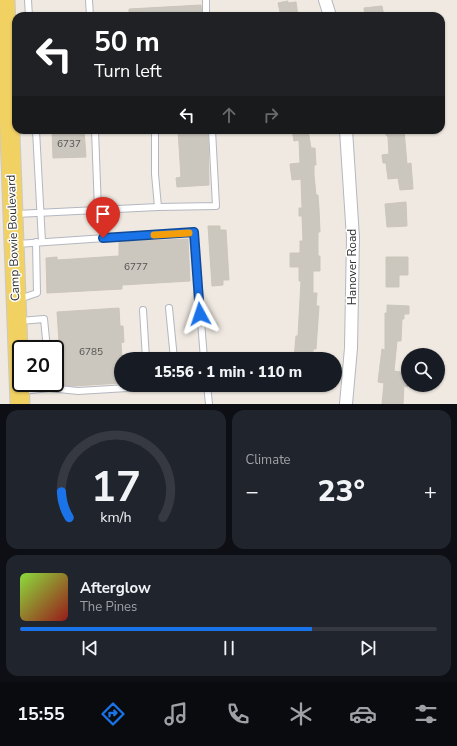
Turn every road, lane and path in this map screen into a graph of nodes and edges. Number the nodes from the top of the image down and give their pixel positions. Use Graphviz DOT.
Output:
graph roads {
  1 [pos="5,0"];
  2 [pos="28,0"];
  3 [pos="89,0"];
  4 [pos="206,0"];
  5 [pos="325,0"];
  6 [pos="29,12"];
  7 [pos="90,12"];
  8 [pos="206,12"];
  9 [pos="329,12"];
  10 [pos="12,65"];
  11 [pos="36,134"];
  12 [pos="95,134"];
  13 [pos="155,134"];
  14 [pos="212,134"];
  15 [pos="346,134"];
  16 [pos="158,207"];
  17 [pos="98,210"];
  18 [pos="41,212"];
  19 [pos="12,214"];
  20 [pos="39,242"];
  21 [pos="13,244"];
  22 [pos="8,301"];
  23 [pos="169,308"];
  24 [pos="143,310"];
  25 [pos="16,321"];
  26 [pos="46,340"];
  27 [pos="146,352"];
  28 [pos="173,352"];
  29 [pos="203,352"];
  30 [pos="114,388"];
  31 [pos="64,389"];
  32 [pos="34,392"];
  33 [pos="208,392"];
  34 [pos="20,398"];
  35 [pos="209,404"];
  36 [pos="346,404"];
  1 -- 10 [label="main road, Camp Bowie Boulevard"];
  2 -- 6 [label="lane"];
  3 -- 7 [label="lane"];
  4 -- 8 [label="lane"];
  5 -- 9 [label="street"];
  10 -- 19 [label="main road, Camp Bowie Boulevard"];
  11 -- 18 [label="lane"];
  12 -- 17 [label="lane"];
  13 -- 16 [label="lane"];
  14 -- 16 [label="lane"];
  15 -- 36 [label="street, Hanover Road"];
  16 -- 17 [label="lane"];
  17 -- 18 [label="lane"];
  18 -- 19 [label="lane"];
  18 -- 20 [label="lane"];
  19 -- 21 [label="main road, Camp Bowie Boulevard"];
  20 -- 21 [label="lane"];
  20 -- 22 [label="lane"];
  20 -- 29 [label="lane"];
  21 -- 22 [label="main road, Camp Bowie Boulevard"];
  22 -- 25 [label="main road, Camp Bowie Boulevard"];
  23 -- 28 [label="lane"];
  24 -- 27 [label="lane"];
  25 -- 26 [label="lane"];
  25 -- 34 [label="main road, Camp Bowie Boulevard"];
  30 -- 31 [label="lane"];
  32 -- 34 [label="lane"];
  33 -- 35 [label="lane"];
}
